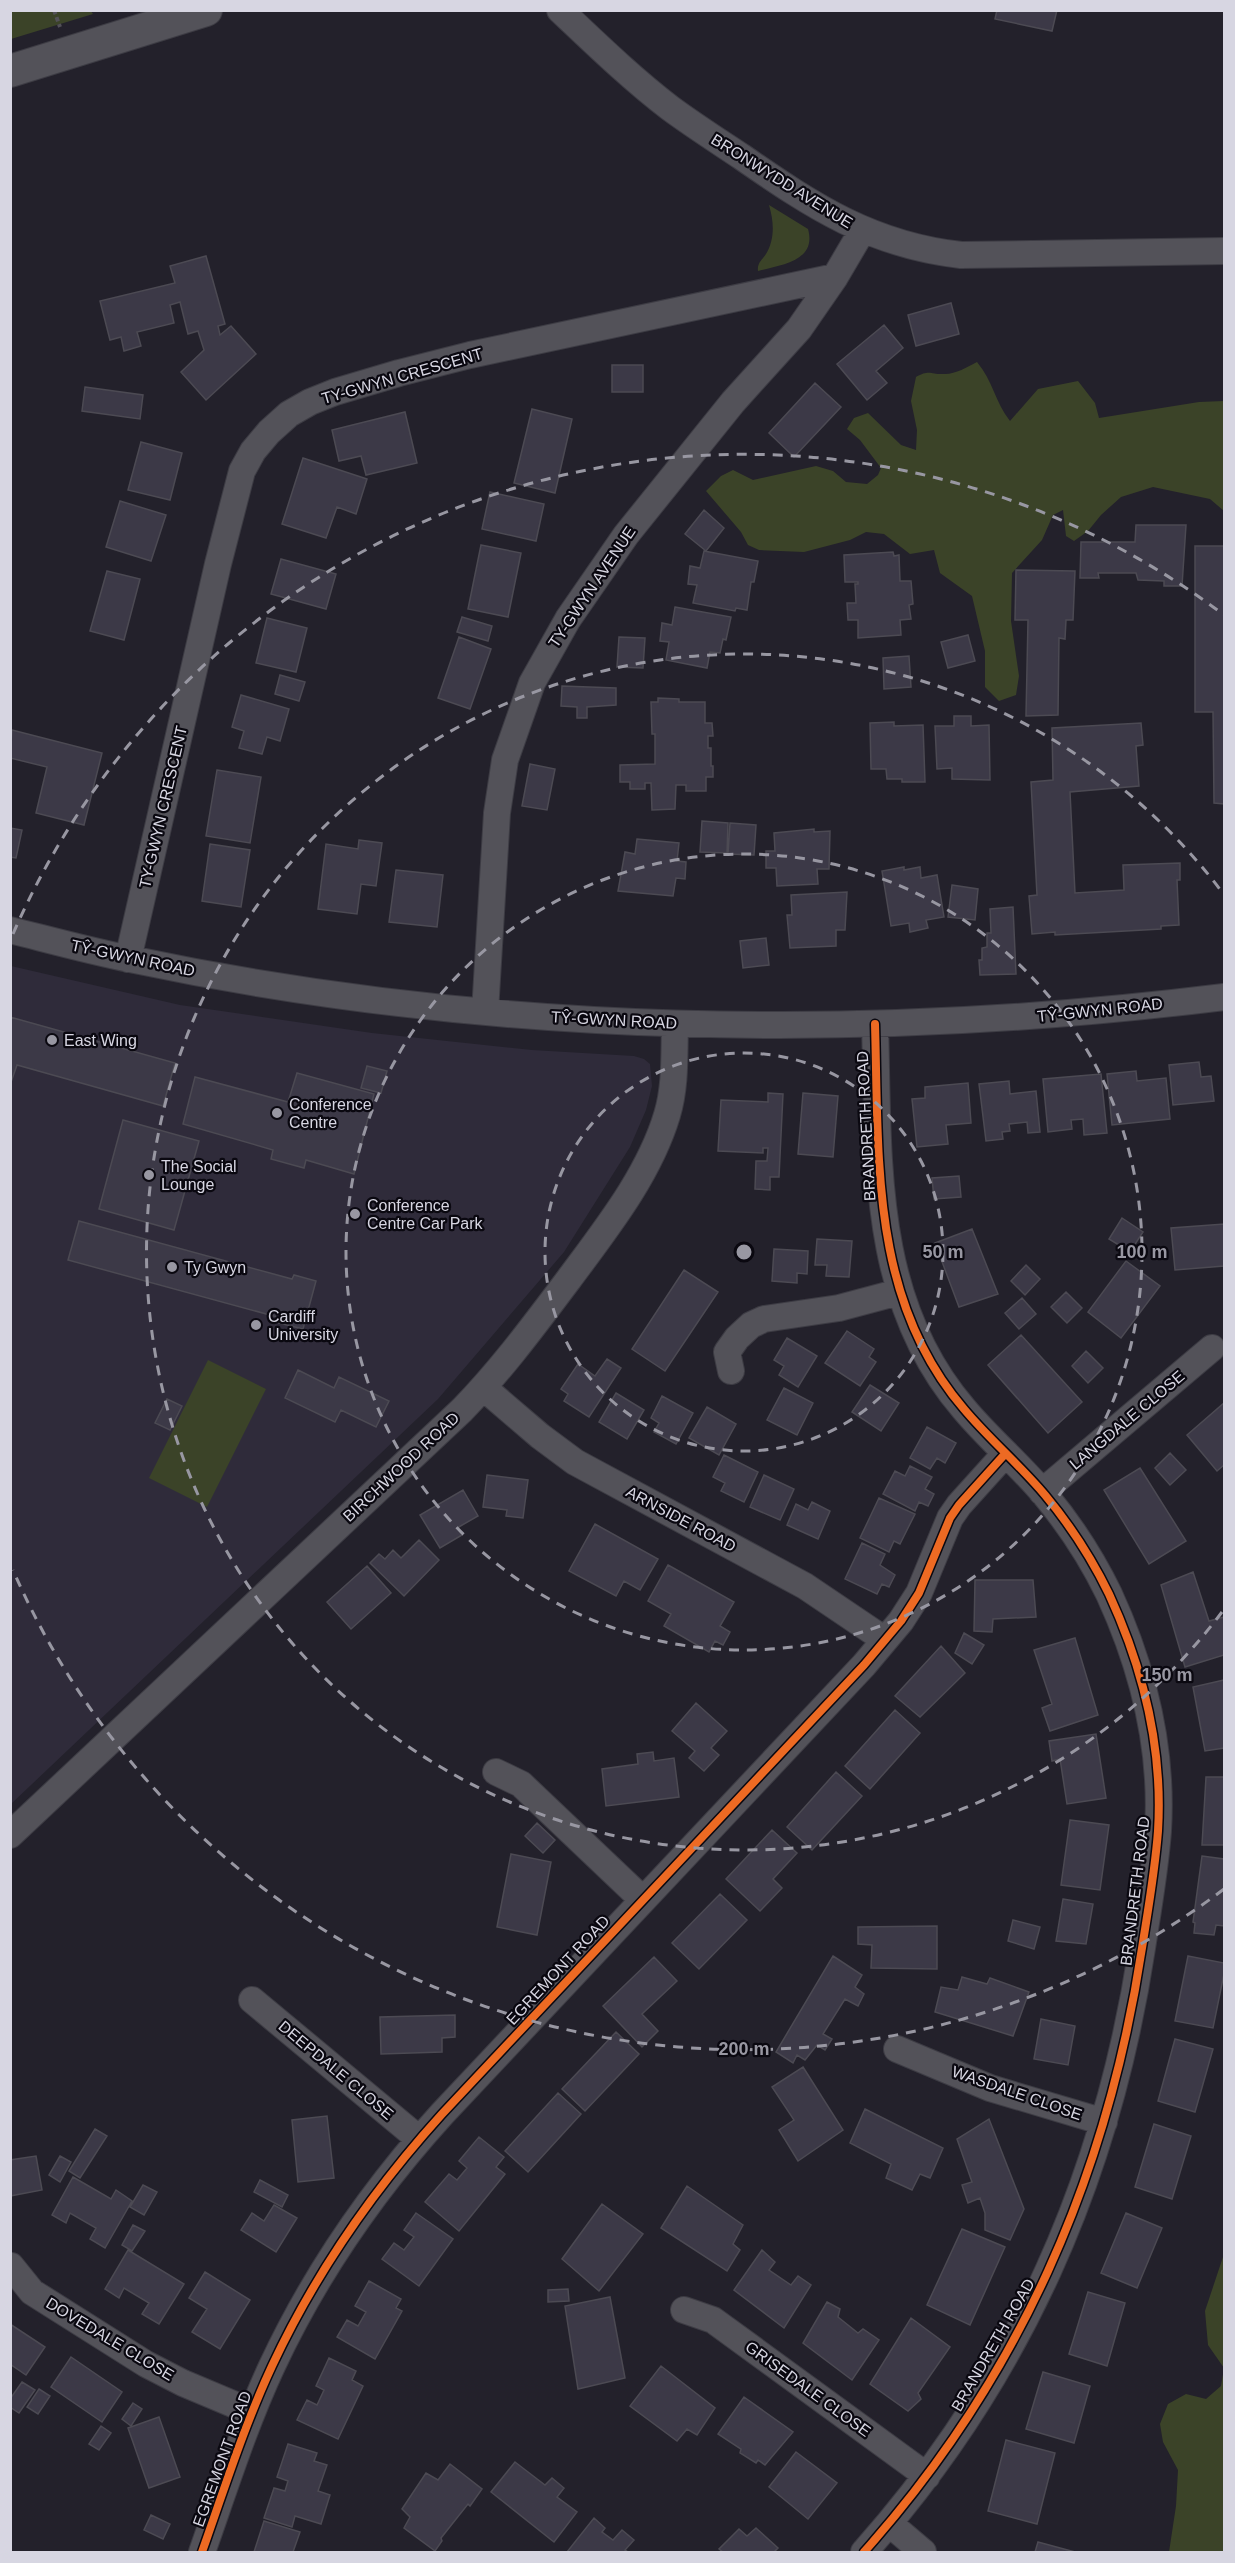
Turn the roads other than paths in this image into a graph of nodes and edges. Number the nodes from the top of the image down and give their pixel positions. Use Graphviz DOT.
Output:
graph roads {
  1 [pos="206,10"];
  2 [pos="560,10"];
  3 [pos="10,71"];
  4 [pos="862,231"];
  5 [pos="1224,251"];
  6 [pos="835,277"];
  7 [pos="10,930"];
  8 [pos="128,959"];
  9 [pos="1224,997"];
  10 [pos="485,1012"];
  11 [pos="675,1024"];
  12 [pos="874,1024"];
  13 [pos="899,1292"];
  14 [pos="1212,1348"];
  15 [pos="731,1371"];
  16 [pos="484,1388"];
  17 [pos="1005,1454"];
  18 [pos="1042,1492"];
  19 [pos="885,1640"];
  20 [pos="496,1772"];
  21 [pos="10,1835"];
  22 [pos="643,1900"];
  23 [pos="252,2000"];
  24 [pos="897,2049"];
  25 [pos="1104,2122"];
  26 [pos="419,2139"];
  27 [pos="11,2266"];
  28 [pos="684,2310"];
  29 [pos="252,2412"];
  30 [pos="927,2476"];
  31 [pos="890,2524"];
  32 [pos="202,2553"];
  33 [pos="864,2553"];
  34 [pos="923,2553"];
  1 -- 3 [label="street"];
  2 -- 4 [label="street, BRONWYDD AVENUE"];
  4 -- 5 [label="street, BRONWYDD AVENUE"];
  4 -- 6 [label="street, TY-GWYN AVENUE"];
  6 -- 8 [label="street, TY-GWYN CRESCENT"];
  6 -- 10 [label="street, TY-GWYN AVENUE"];
  7 -- 8 [label="street, TŶ-GWYN ROAD"];
  8 -- 10 [label="street, TŶ-GWYN ROAD"];
  9 -- 12 [label="street, TŶ-GWYN ROAD"];
  10 -- 11 [label="street, TŶ-GWYN ROAD"];
  11 -- 12 [label="street, TŶ-GWYN ROAD"];
  11 -- 16 [label="street, BIRCHWOOD ROAD"];
  12 -- 13 [label="street, BRANDRETH ROAD"];
  13 -- 15 [label="street"];
  13 -- 17 [label="street, BRANDRETH ROAD"];
  14 -- 18 [label="street, LANGDALE CLOSE"];
  16 -- 19 [label="street, ARNSIDE ROAD"];
  16 -- 21 [label="street, BIRCHWOOD ROAD"];
  17 -- 18 [label="street, BRANDRETH ROAD"];
  17 -- 19 [label="street, EGREMONT ROAD"];
  18 -- 25 [label="street, BRANDRETH ROAD"];
  19 -- 22 [label="street, EGREMONT ROAD"];
  20 -- 22 [label="street"];
  22 -- 26 [label="street, EGREMONT ROAD"];
  23 -- 26 [label="street, DEEPDALE CLOSE"];
  24 -- 25 [label="street, WASDALE CLOSE"];
  25 -- 30 [label="street, BRANDRETH ROAD"];
  26 -- 29 [label="street, EGREMONT ROAD"];
  27 -- 29 [label="street, DOVEDALE CLOSE"];
  28 -- 30 [label="street, GRISEDALE CLOSE"];
  29 -- 32 [label="street, EGREMONT ROAD"];
  30 -- 31 [label="street, BRANDRETH ROAD"];
  31 -- 33 [label="street, BRANDRETH ROAD"];
  31 -- 34 [label="street"];
}
